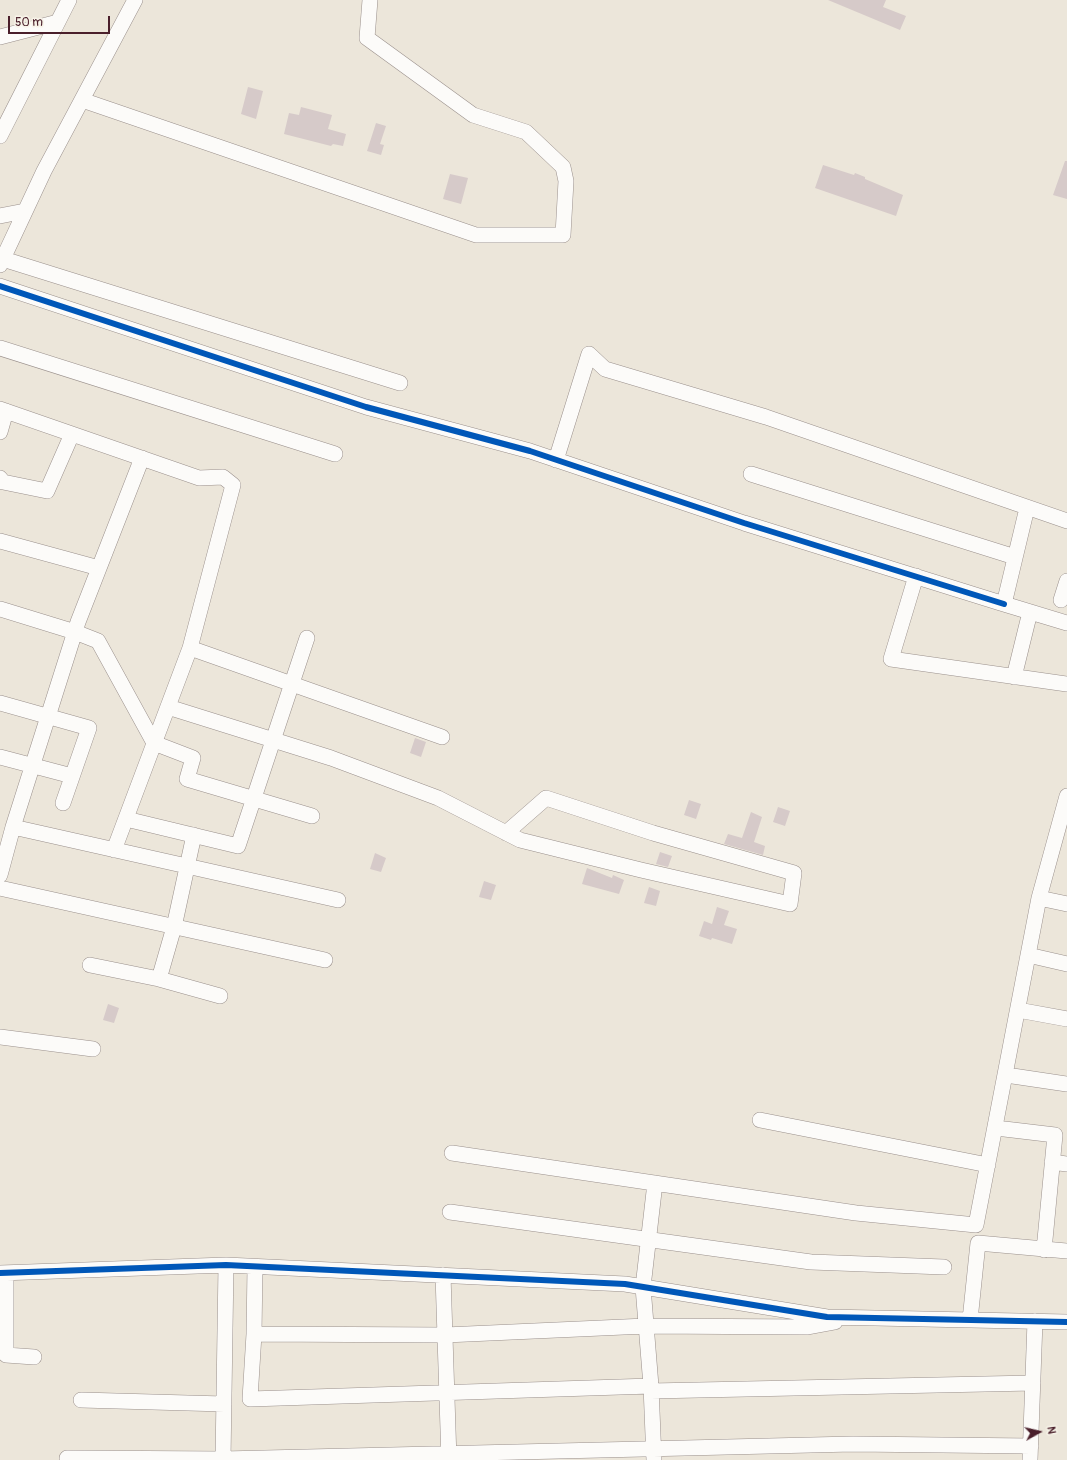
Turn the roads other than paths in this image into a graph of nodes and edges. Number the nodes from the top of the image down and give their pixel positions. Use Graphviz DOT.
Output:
graph roads {
  1 [pos="69,0"];
  2 [pos="135,0"];
  3 [pos="370,0"];
  4 [pos="58,22"];
  5 [pos="0,37"];
  6 [pos="82,100"];
  7 [pos="0,136"];
  8 [pos="25,211"];
  9 [pos="0,216"];
  10 [pos="1,261"];
  11 [pos="0,286"];
  12 [pos="0,348"];
  13 [pos="400,383"];
  14 [pos="3,410"];
  15 [pos="0,432"];
  16 [pos="72,434"];
  17 [pos="335,454"];
  18 [pos="142,458"];
  19 [pos="556,460"];
  20 [pos="751,474"];
  21 [pos="0,478"];
  22 [pos="1027,508"];
  23 [pos="1067,521"];
  24 [pos="0,541"];
  25 [pos="1015,557"];
  26 [pos="99,568"];
  27 [pos="916,576"];
  28 [pos="1067,581"];
  29 [pos="1061,600"];
  30 [pos="1004,604"];
  31 [pos="0,609"];
  32 [pos="1030,612"];
  33 [pos="1067,623"];
  34 [pos="75,632"];
  35 [pos="307,638"];
  36 [pos="190,648"];
  37 [pos="1014,677"];
  38 [pos="292,684"];
  39 [pos="1067,684"];
  40 [pos="0,703"];
  41 [pos="168,707"];
  42 [pos="47,717"];
  43 [pos="442,737"];
  44 [pos="273,740"];
  45 [pos="154,743"];
  46 [pos="0,757"];
  47 [pos="32,765"];
  48 [pos="72,776"];
  49 [pos="1067,796"];
  50 [pos="253,797"];
  51 [pos="63,803"];
  52 [pos="312,816"];
  53 [pos="126,819"];
  54 [pos="13,827"];
  55 [pos="506,833"];
  56 [pos="194,836"];
  57 [pos="1060,845"];
  58 [pos="114,850"];
  59 [pos="188,866"];
  60 [pos="0,874"];
  61 [pos="0,888"];
  62 [pos="1039,898"];
  63 [pos="338,900"];
  64 [pos="1067,904"];
  65 [pos="174,927"];
  66 [pos="1028,956"];
  67 [pos="325,960"];
  68 [pos="1067,964"];
  69 [pos="90,965"];
  70 [pos="159,979"];
  71 [pos="220,996"];
  72 [pos="1018,1010"];
  73 [pos="1067,1020"];
  74 [pos="0,1037"];
  75 [pos="93,1050"];
  76 [pos="1006,1075"];
  77 [pos="1067,1084"];
  78 [pos="760,1120"];
  79 [pos="996,1128"];
  80 [pos="452,1153"];
  81 [pos="1060,1163"];
  82 [pos="988,1165"];
  83 [pos="655,1183"];
  84 [pos="450,1212"];
  85 [pos="649,1238"];
  86 [pos="1044,1250"];
  87 [pos="1067,1251"];
  88 [pos="226,1265"];
  89 [pos="255,1267"];
  90 [pos="944,1267"];
  91 [pos="3,1273"];
  92 [pos="443,1275"];
  93 [pos="643,1287"];
  94 [pos="858,1317"];
  95 [pos="970,1320"];
  96 [pos="1035,1322"];
  97 [pos="1067,1322"];
  98 [pos="646,1326"];
  99 [pos="254,1334"];
  100 [pos="445,1335"];
  101 [pos="34,1357"];
  102 [pos="1033,1383"];
  103 [pos="651,1389"];
  104 [pos="447,1394"];
  105 [pos="81,1400"];
  106 [pos="224,1404"];
  107 [pos="1031,1453"];
  108 [pos="654,1454"];
  109 [pos="449,1457"];
  110 [pos="67,1458"];
  111 [pos="223,1459"];
  1 -- 4 [label="street"];
  2 -- 6 [label="street"];
  3 -- 6 [label="street"];
  4 -- 5 [label="street"];
  4 -- 7 [label="street"];
  6 -- 8 [label="street"];
  8 -- 9 [label="street"];
  8 -- 10 [label="street"];
  10 -- 13 [label="street"];
  11 -- 19 [label="street"];
  12 -- 17 [label="street"];
  14 -- 15 [label="street"];
  14 -- 16 [label="street"];
  16 -- 18 [label="street"];
  16 -- 21 [label="street"];
  18 -- 26 [label="street"];
  18 -- 36 [label="street"];
  19 -- 22 [label="street"];
  19 -- 27 [label="street"];
  20 -- 25 [label="street"];
  22 -- 23 [label="street"];
  22 -- 25 [label="street"];
  24 -- 26 [label="street"];
  25 -- 30 [label="street"];
  26 -- 34 [label="street"];
  27 -- 30 [label="street"];
  27 -- 37 [label="street"];
  28 -- 29 [label="street"];
  30 -- 32 [label="street"];
  31 -- 34 [label="street"];
  32 -- 33 [label="street"];
  32 -- 37 [label="street"];
  34 -- 42 [label="street"];
  34 -- 45 [label="street"];
  35 -- 38 [label="street"];
  36 -- 38 [label="street"];
  36 -- 41 [label="street"];
  37 -- 39 [label="street"];
  38 -- 43 [label="street"];
  38 -- 44 [label="street"];
  40 -- 42 [label="street"];
  41 -- 44 [label="street"];
  41 -- 45 [label="street"];
  42 -- 47 [label="street"];
  42 -- 48 [label="street"];
  44 -- 50 [label="street"];
  44 -- 55 [label="street"];
  45 -- 50 [label="street"];
  45 -- 53 [label="street"];
  46 -- 47 [label="street"];
  47 -- 48 [label="street"];
  47 -- 54 [label="street"];
  48 -- 51 [label="street"];
  49 -- 57 [label="street"];
  50 -- 52 [label="street"];
  50 -- 56 [label="street"];
  53 -- 56 [label="street"];
  53 -- 58 [label="street"];
  54 -- 58 [label="street"];
  54 -- 60 [label="street"];
  55 -- 55 [label="street"];
  56 -- 59 [label="street"];
  57 -- 62 [label="street"];
  58 -- 59 [label="street"];
  59 -- 63 [label="street"];
  59 -- 65 [label="street"];
  61 -- 65 [label="street"];
  62 -- 64 [label="street"];
  62 -- 66 [label="street"];
  65 -- 67 [label="street"];
  65 -- 70 [label="street"];
  66 -- 68 [label="street"];
  66 -- 72 [label="street"];
  69 -- 70 [label="street"];
  70 -- 71 [label="street"];
  72 -- 73 [label="street"];
  72 -- 76 [label="street"];
  74 -- 75 [label="street"];
  76 -- 77 [label="street"];
  76 -- 79 [label="street"];
  78 -- 82 [label="street"];
  79 -- 81 [label="street"];
  79 -- 82 [label="street"];
  80 -- 83 [label="street"];
  81 -- 86 [label="street"];
  82 -- 83 [label="street"];
  83 -- 85 [label="street"];
  84 -- 85 [label="street"];
  85 -- 90 [label="street"];
  85 -- 93 [label="street"];
  86 -- 87 [label="street"];
  86 -- 95 [label="street"];
  88 -- 89 [label="street"];
  88 -- 91 [label="street"];
  88 -- 106 [label="street"];
  89 -- 92 [label="street"];
  89 -- 99 [label="street"];
  91 -- 101 [label="street"];
  92 -- 93 [label="street"];
  92 -- 100 [label="street"];
  93 -- 94 [label="street"];
  93 -- 98 [label="street"];
  94 -- 95 [label="street"];
  94 -- 98 [label="street"];
  95 -- 96 [label="street"];
  96 -- 97 [label="street"];
  96 -- 102 [label="street"];
  98 -- 100 [label="street"];
  98 -- 103 [label="street"];
  99 -- 100 [label="street"];
  99 -- 104 [label="street"];
  100 -- 104 [label="street"];
  102 -- 103 [label="street"];
  102 -- 107 [label="street"];
  103 -- 104 [label="street"];
  103 -- 108 [label="street"];
  104 -- 109 [label="street"];
  105 -- 106 [label="street"];
  106 -- 111 [label="street"];
  107 -- 108 [label="street"];
  108 -- 109 [label="street"];
  109 -- 111 [label="street"];
  110 -- 111 [label="street"];
}
